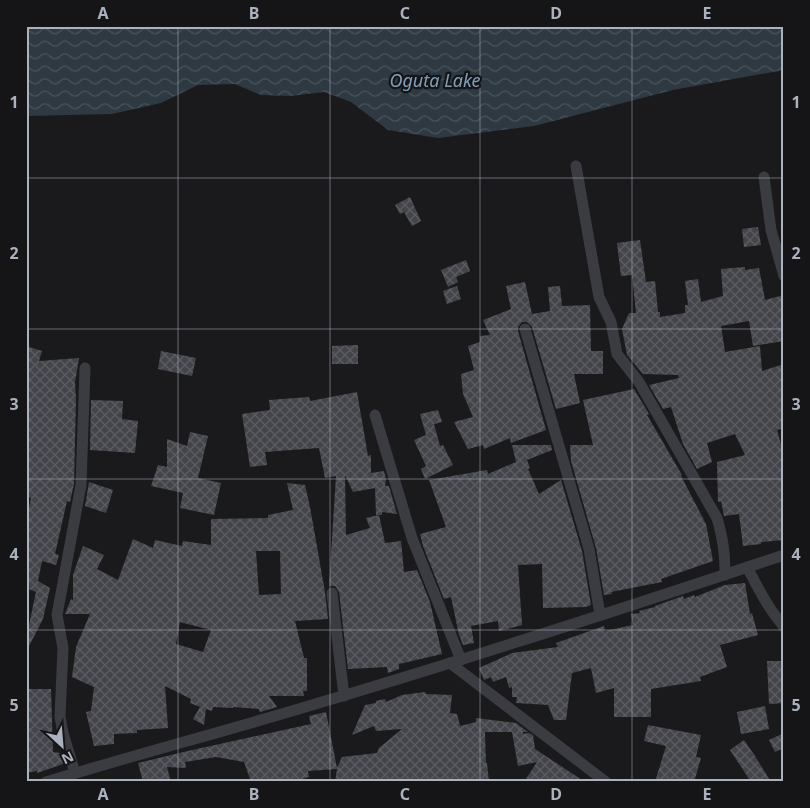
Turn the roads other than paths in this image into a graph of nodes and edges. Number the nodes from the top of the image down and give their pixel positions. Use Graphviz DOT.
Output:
graph roads {
  1 [pos="576,166"];
  2 [pos="764,176"];
  3 [pos="784,276"];
  4 [pos="525,328"];
  5 [pos="85,368"];
  6 [pos="375,415"];
  7 [pos="784,555"];
  8 [pos="747,567"];
  9 [pos="725,574"];
  10 [pos="332,593"];
  11 [pos="600,615"];
  12 [pos="784,627"];
  13 [pos="455,662"];
  14 [pos="344,696"];
  15 [pos="76,773"];
  16 [pos="46,782"];
  17 [pos="606,782"];
  1 -- 9 [label="street"];
  2 -- 3 [label="street"];
  4 -- 11 [label="street"];
  5 -- 15 [label="street"];
  6 -- 13 [label="street"];
  7 -- 8 [label="street"];
  8 -- 9 [label="street"];
  8 -- 12 [label="street"];
  9 -- 11 [label="street"];
  10 -- 14 [label="street"];
  11 -- 13 [label="street"];
  13 -- 14 [label="street"];
  13 -- 17 [label="street"];
  14 -- 15 [label="street"];
  15 -- 16 [label="street"];
}
